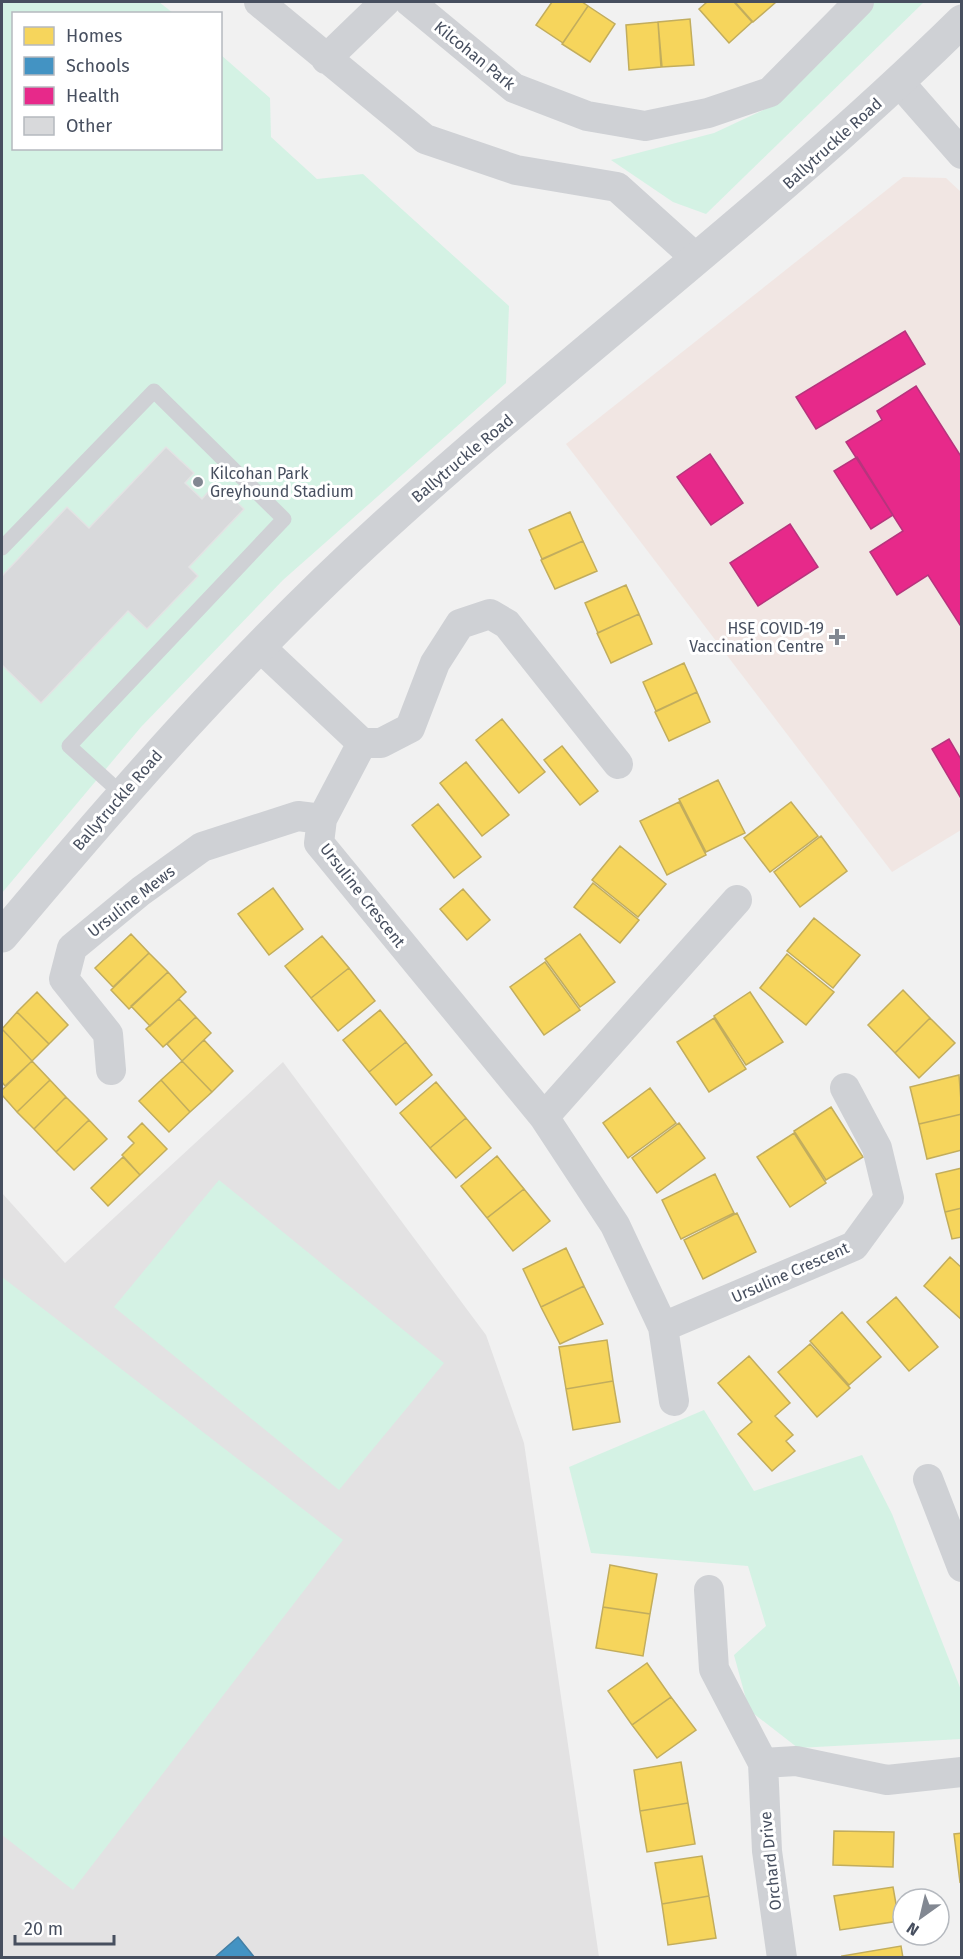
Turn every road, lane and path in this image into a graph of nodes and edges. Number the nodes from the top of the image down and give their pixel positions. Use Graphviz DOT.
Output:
graph roads {
  1 [pos="259,2"];
  2 [pos="385,2"];
  3 [pos="410,2"];
  4 [pos="859,2"];
  5 [pos="962,21"];
  6 [pos="326,59"];
  7 [pos="899,82"];
  8 [pos="962,154"];
  9 [pos="697,259"];
  10 [pos="2,548"];
  11 [pos="259,646"];
  12 [pos="362,743"];
  13 [pos="618,764"];
  14 [pos="122,794"];
  15 [pos="322,819"];
  16 [pos="737,900"];
  17 [pos="2,936"];
  18 [pos="111,1070"];
  19 [pos="845,1088"];
  20 [pos="544,1117"];
  21 [pos="663,1327"];
  22 [pos="674,1401"];
  23 [pos="928,1479"];
  24 [pos="962,1567"];
  25 [pos="709,1590"];
  26 [pos="763,1763"];
  27 [pos="962,1772"];
  28 [pos="782,1958"];
  1 -- 6 [label="street"];
  2 -- 6 [label="street"];
  3 -- 4 [label="street, Kilcohan Park"];
  5 -- 7 [label="street, Ballytruckle Road"];
  6 -- 9 [label="street"];
  7 -- 8 [label="street"];
  7 -- 9 [label="street, Ballytruckle Road"];
  9 -- 11 [label="street, Ballytruckle Road"];
  10 -- 14 [label="lane"];
  11 -- 12 [label="street"];
  11 -- 14 [label="street, Ballytruckle Road"];
  12 -- 13 [label="street"];
  12 -- 15 [label="street, Ursuline Crescent"];
  14 -- 17 [label="street, Ballytruckle Road"];
  15 -- 18 [label="street, Ursuline Mews"];
  15 -- 20 [label="street, Ursuline Crescent"];
  16 -- 20 [label="street"];
  19 -- 21 [label="street, Ursuline Crescent"];
  20 -- 21 [label="street, Ursuline Crescent"];
  21 -- 22 [label="street, Ursuline Crescent"];
  23 -- 24 [label="street"];
  25 -- 26 [label="street, Orchard Drive"];
  26 -- 27 [label="street"];
  26 -- 28 [label="street, Orchard Drive"];
}
